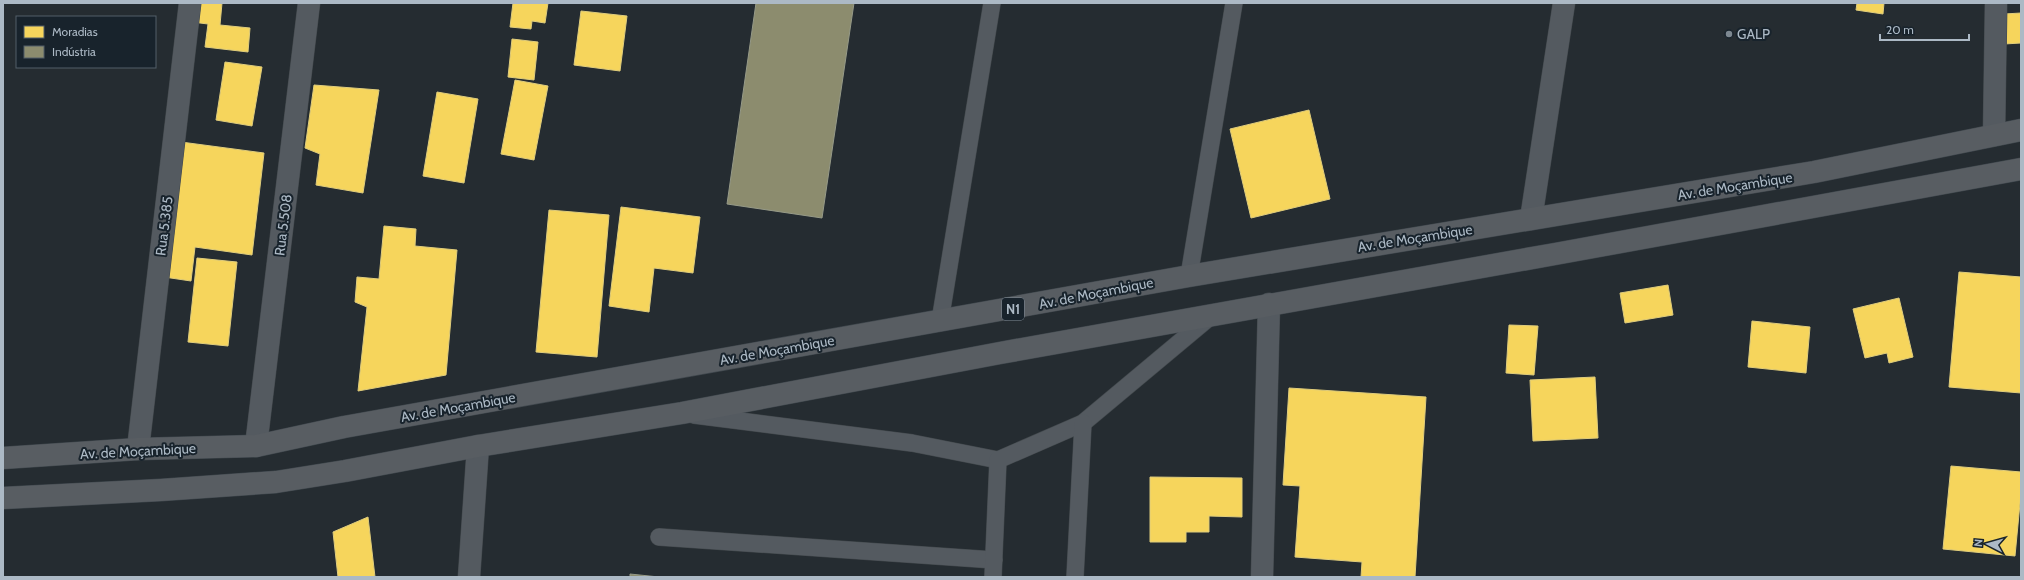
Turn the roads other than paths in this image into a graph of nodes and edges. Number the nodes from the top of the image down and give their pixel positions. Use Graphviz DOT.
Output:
graph roads {
  1 [pos="190,3"];
  2 [pos="309,3"];
  3 [pos="992,3"];
  4 [pos="1234,3"];
  5 [pos="1564,3"];
  6 [pos="1996,3"];
  7 [pos="2021,130"];
  8 [pos="1994,135"];
  9 [pos="2021,169"];
  10 [pos="1531,219"];
  11 [pos="1190,276"];
  12 [pos="1269,304"];
  13 [pos="1211,316"];
  14 [pos="940,322"];
  15 [pos="682,413"];
  16 [pos="1083,423"];
  17 [pos="256,446"];
  18 [pos="478,446"];
  19 [pos="138,450"];
  20 [pos="3,458"];
  21 [pos="998,460"];
  22 [pos="3,498"];
  23 [pos="659,537"];
  24 [pos="994,560"];
  25 [pos="470,577"];
  26 [pos="993,577"];
  27 [pos="1075,577"];
  28 [pos="1262,577"];
  1 -- 19 [label="street, Rua 5.385"];
  2 -- 17 [label="street, Rua 5.508"];
  3 -- 14 [label="lane"];
  4 -- 11 [label="lane"];
  5 -- 10 [label="street"];
  6 -- 8 [label="street"];
  7 -- 8 [label="highway, Av. de Moçambique / N1"];
  8 -- 10 [label="highway, Av. de Moçambique / N1"];
  9 -- 12 [label="highway"];
  10 -- 11 [label="highway, Av. de Moçambique / N1"];
  11 -- 14 [label="highway, Av. de Moçambique / N1"];
  12 -- 13 [label="highway"];
  12 -- 28 [label="street"];
  13 -- 15 [label="highway"];
  13 -- 16 [label="lane"];
  14 -- 17 [label="highway, Av. de Moçambique / N1"];
  15 -- 18 [label="highway"];
  15 -- 21 [label="lane"];
  16 -- 21 [label="lane"];
  16 -- 27 [label="lane"];
  17 -- 19 [label="highway, Av. de Moçambique / N1"];
  18 -- 22 [label="highway"];
  18 -- 25 [label="street"];
  19 -- 20 [label="highway, Av. de Moçambique / N1"];
  21 -- 24 [label="lane"];
  23 -- 24 [label="lane"];
  24 -- 26 [label="lane"];
}
